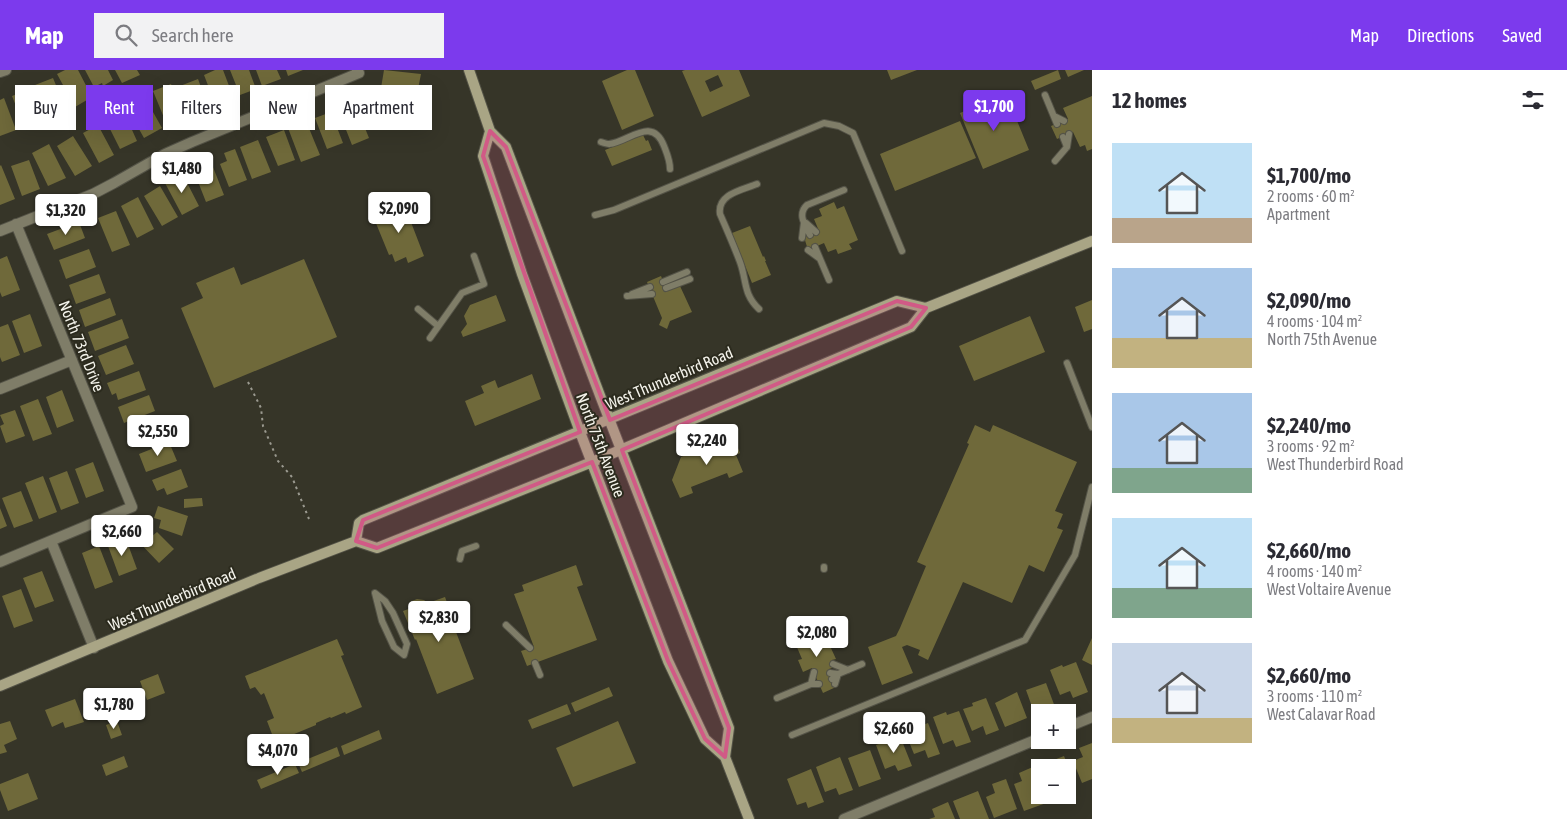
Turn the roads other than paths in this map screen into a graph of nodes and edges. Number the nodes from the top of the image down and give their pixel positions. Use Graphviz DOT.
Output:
graph roads {
  1 [pos="6,70"];
  2 [pos="469,70"];
  3 [pos="0,72"];
  4 [pos="358,72"];
  5 [pos="1045,95"];
  6 [pos="1061,122"];
  7 [pos="490,131"];
  8 [pos="1066,135"];
  9 [pos="601,142"];
  10 [pos="1054,161"];
  11 [pos="670,169"];
  12 [pos="757,184"];
  13 [pos="844,190"];
  14 [pos="595,215"];
  15 [pos="804,220"];
  16 [pos="16,224"];
  17 [pos="0,231"];
  18 [pos="813,234"];
  19 [pos="802,238"];
  20 [pos="1092,242"];
  21 [pos="818,246"];
  22 [pos="808,250"];
  23 [pos="902,251"];
  24 [pos="474,256"];
  25 [pos="820,259"];
  26 [pos="689,276"];
  27 [pos="829,280"];
  28 [pos="664,285"];
  29 [pos="651,290"];
  30 [pos="627,296"];
  31 [pos="926,308"];
  32 [pos="760,309"];
  33 [pos="418,310"];
  34 [pos="438,326"];
  35 [pos="430,338"];
  36 [pos="72,360"];
  37 [pos="1067,363"];
  38 [pos="0,389"];
  39 [pos="610,420"];
  40 [pos="1092,427"];
  41 [pos="580,432"];
  42 [pos="622,450"];
  43 [pos="592,462"];
  44 [pos="1092,487"];
  45 [pos="51,541"];
  46 [pos="356,541"];
  47 [pos="476,546"];
  48 [pos="460,559"];
  49 [pos="0,562"];
  50 [pos="375,593"];
  51 [pos="506,625"];
  52 [pos="94,648"];
  53 [pos="530,648"];
  54 [pos="535,663"];
  55 [pos="833,664"];
  56 [pos="862,664"];
  57 [pos="848,670"];
  58 [pos="838,674"];
  59 [pos="540,676"];
  60 [pos="812,684"];
  61 [pos="0,686"];
  62 [pos="777,698"];
  63 [pos="1092,717"];
  64 [pos="1076,724"];
  65 [pos="792,735"];
  66 [pos="1031,742"];
  67 [pos="725,757"];
  68 [pos="868,814"];
  69 [pos="749,819"];
  70 [pos="844,819"];
  1 -- 3 [label="street"];
  2 -- 7 [label="main road, North 75th Avenue"];
  4 -- 16 [label="street"];
  5 -- 6 [label="lane"];
  7 -- 39 [label="main road, North 75th Avenue"];
  7 -- 41 [label="main road, North 75th Avenue"];
  8 -- 10 [label="lane"];
  9 -- 11 [label="lane"];
  12 -- 32 [label="lane"];
  13 -- 15 [label="lane"];
  14 -- 23 [label="lane"];
  15 -- 18 [label="lane"];
  15 -- 19 [label="lane"];
  16 -- 17 [label="street"];
  16 -- 36 [label="street, North 73rd Drive"];
  20 -- 31 [label="main road"];
  21 -- 25 [label="lane"];
  22 -- 25 [label="lane"];
  24 -- 34 [label="lane"];
  25 -- 27 [label="lane"];
  26 -- 28 [label="lane"];
  29 -- 30 [label="lane"];
  31 -- 39 [label="main road, West Thunderbird Road"];
  31 -- 42 [label="main road"];
  33 -- 34 [label="lane"];
  34 -- 35 [label="lane"];
  36 -- 38 [label="street"];
  36 -- 45 [label="street, North 73rd Drive"];
  37 -- 40 [label="lane"];
  39 -- 41 [label="main road, West Thunderbird Road"];
  39 -- 42 [label="main road, North 75th Avenue"];
  41 -- 43 [label="main road, North 75th Avenue"];
  41 -- 46 [label="main road, West Thunderbird Road"];
  42 -- 43 [label="main road"];
  42 -- 67 [label="main road, North 75th Avenue"];
  43 -- 46 [label="main road"];
  43 -- 67 [label="main road, North 75th Avenue"];
  44 -- 65 [label="lane"];
  45 -- 49 [label="street"];
  45 -- 52 [label="street"];
  46 -- 52 [label="main road, West Thunderbird Road"];
  47 -- 48 [label="lane"];
  50 -- 50 [label="lane"];
  51 -- 53 [label="lane"];
  52 -- 61 [label="main road, West Thunderbird Road"];
  54 -- 59 [label="lane"];
  55 -- 57 [label="lane"];
  56 -- 57 [label="lane"];
  57 -- 58 [label="lane"];
  58 -- 58 [label="lane"];
  60 -- 60 [label="lane"];
  60 -- 62 [label="lane"];
  63 -- 64 [label="street"];
  66 -- 68 [label="street"];
  67 -- 69 [label="main road, North 75th Avenue"];
  68 -- 70 [label="street"];
}
